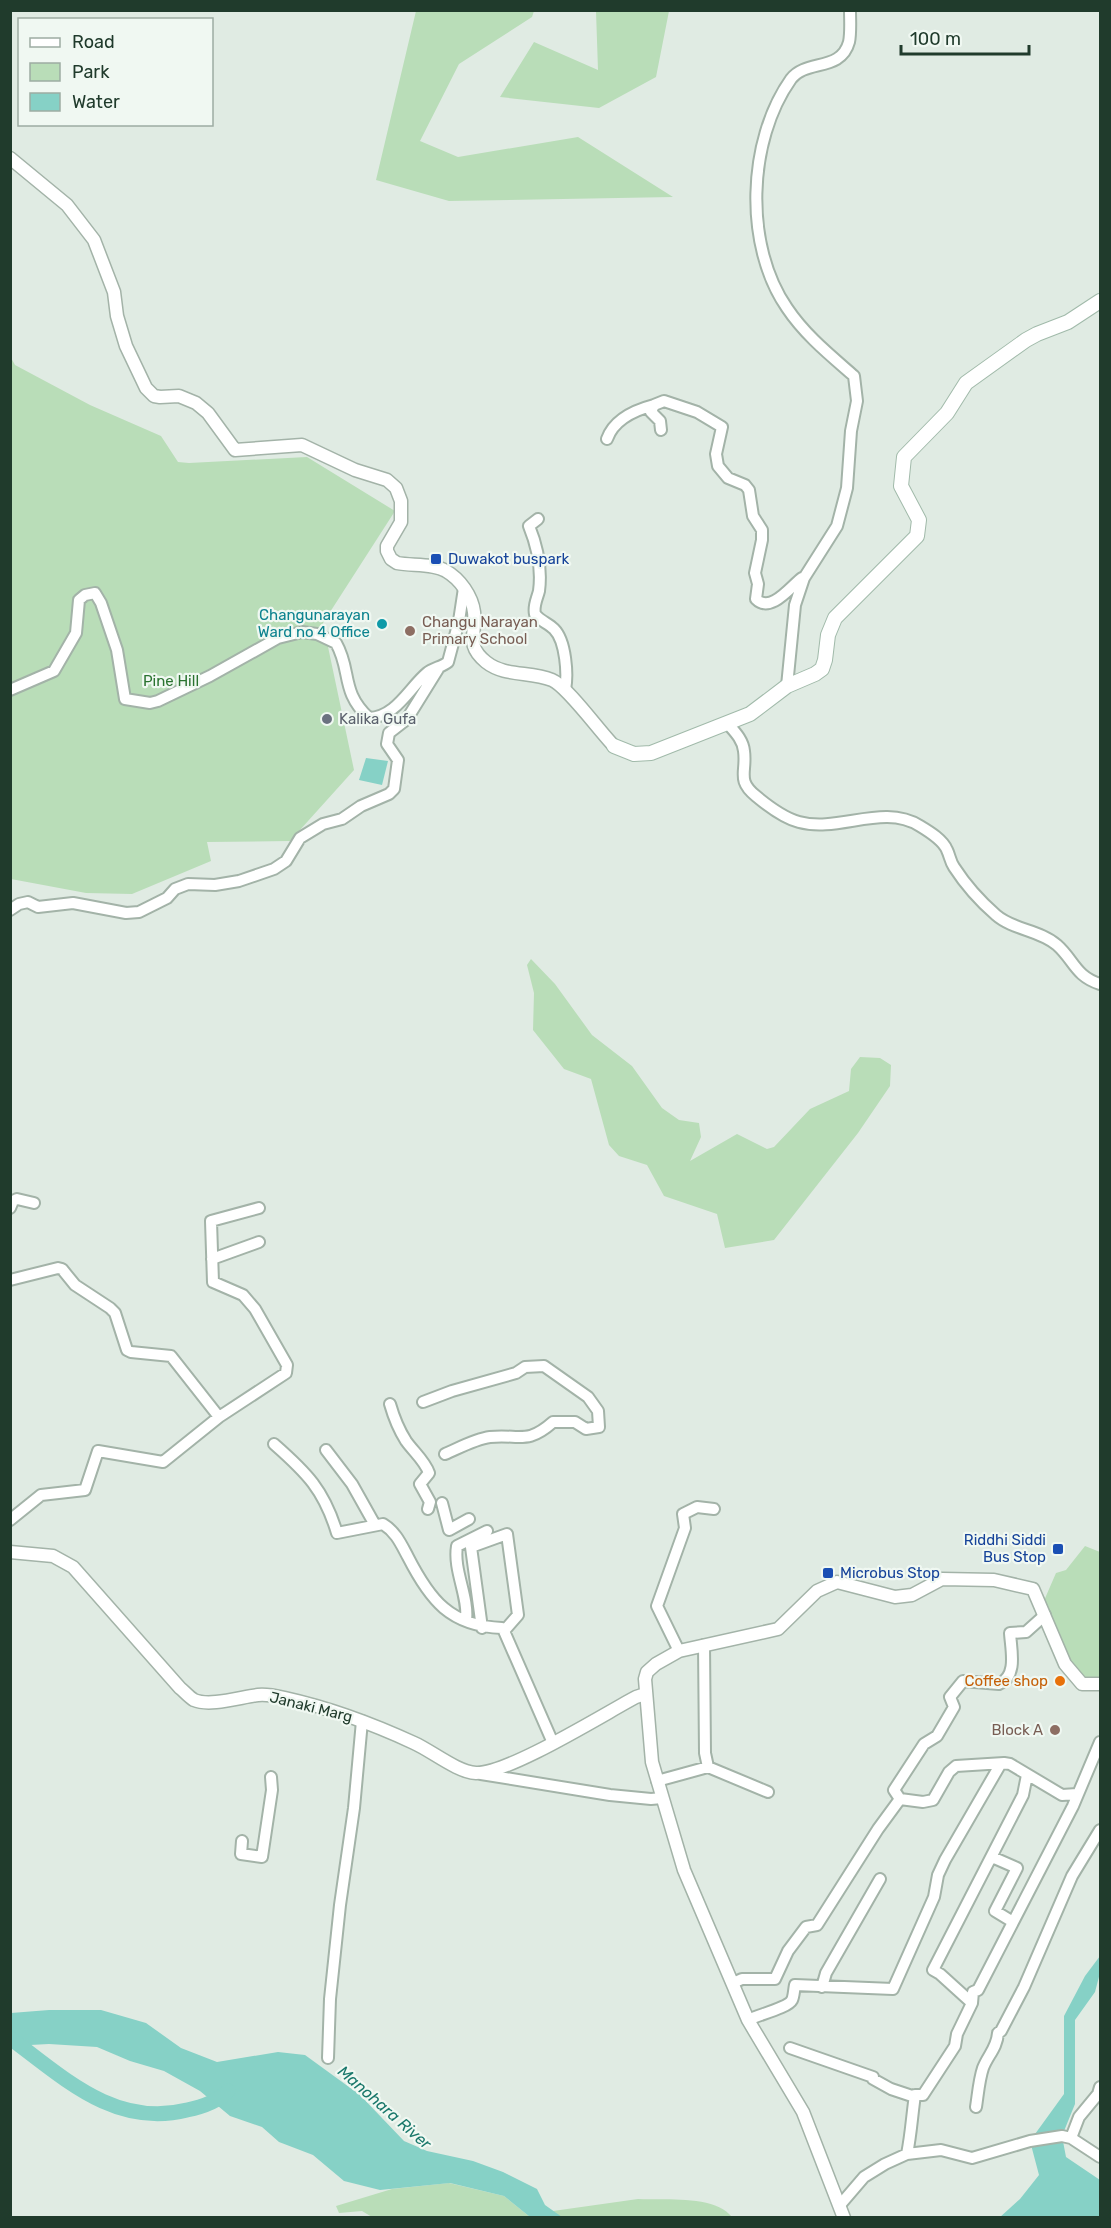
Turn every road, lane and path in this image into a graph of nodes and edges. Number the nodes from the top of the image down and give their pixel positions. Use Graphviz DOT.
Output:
graph roads {
  1 [pos="850,10"];
  2 [pos="10,159"];
  3 [pos="1101,301"];
  4 [pos="654,405"];
  5 [pos="661,430"];
  6 [pos="607,439"];
  7 [pos="537,519"];
  8 [pos="804,578"];
  9 [pos="464,588"];
  10 [pos="440,666"];
  11 [pos="787,686"];
  12 [pos="10,690"];
  13 [pos="565,690"];
  14 [pos="728,724"];
  15 [pos="614,746"];
  16 [pos="10,910"];
  17 [pos="1101,984"];
  18 [pos="34,1203"];
  19 [pos="10,1208"];
  20 [pos="259,1208"];
  21 [pos="259,1242"];
  22 [pos="212,1260"];
  23 [pos="10,1280"];
  24 [pos="423,1402"];
  25 [pos="390,1404"];
  26 [pos="219,1417"];
  27 [pos="274,1444"];
  28 [pos="326,1450"];
  29 [pos="445,1454"];
  30 [pos="442,1503"];
  31 [pos="428,1509"];
  32 [pos="714,1509"];
  33 [pos="470,1519"];
  34 [pos="10,1520"];
  35 [pos="375,1525"];
  36 [pos="487,1531"];
  37 [pos="10,1552"];
  38 [pos="1045,1615"];
  39 [pos="466,1622"];
  40 [pos="482,1628"];
  41 [pos="504,1631"];
  42 [pos="704,1645"];
  43 [pos="679,1651"];
  44 [pos="1101,1684"];
  45 [pos="645,1694"];
  46 [pos="362,1721"];
  47 [pos="553,1743"];
  48 [pos="1100,1746"];
  49 [pos="1004,1763"];
  50 [pos="708,1767"];
  51 [pos="477,1773"];
  52 [pos="1027,1775"];
  53 [pos="271,1777"];
  54 [pos="657,1781"];
  55 [pos="768,1792"];
  56 [pos="1077,1794"];
  57 [pos="662,1798"];
  58 [pos="900,1799"];
  59 [pos="1101,1830"];
  60 [pos="242,1841"];
  61 [pos="992,1857"];
  62 [pos="880,1879"];
  63 [pos="1013,1922"];
  64 [pos="775,1979"];
  65 [pos="733,1983"];
  66 [pos="795,1985"];
  67 [pos="822,1987"];
  68 [pos="972,2003"];
  69 [pos="748,2020"];
  70 [pos="790,2048"];
  71 [pos="328,2058"];
  72 [pos="1101,2087"];
  73 [pos="915,2097"];
  74 [pos="976,2107"];
  75 [pos="1071,2138"];
  76 [pos="907,2154"];
  77 [pos="1101,2157"];
  78 [pos="840,2205"];
  79 [pos="844,2217"];
  1 -- 8 [label="street"];
  2 -- 9 [label="street"];
  3 -- 11 [label="main road"];
  4 -- 5 [label="street"];
  4 -- 6 [label="street"];
  4 -- 8 [label="street"];
  7 -- 13 [label="street"];
  8 -- 11 [label="street"];
  9 -- 10 [label="street"];
  9 -- 13 [label="street"];
  10 -- 12 [label="street"];
  10 -- 16 [label="street"];
  11 -- 14 [label="main road"];
  13 -- 15 [label="street"];
  14 -- 15 [label="main road"];
  14 -- 17 [label="street"];
  18 -- 19 [label="street"];
  20 -- 22 [label="street"];
  21 -- 22 [label="street"];
  22 -- 26 [label="street"];
  23 -- 26 [label="street"];
  24 -- 29 [label="street"];
  25 -- 31 [label="street"];
  26 -- 34 [label="street"];
  27 -- 35 [label="street"];
  28 -- 35 [label="street"];
  30 -- 33 [label="street"];
  32 -- 43 [label="street"];
  35 -- 39 [label="street"];
  36 -- 39 [label="street"];
  37 -- 46 [label="street, Janaki Marg"];
  38 -- 42 [label="street"];
  38 -- 44 [label="street"];
  38 -- 58 [label="street"];
  39 -- 40 [label="street"];
  40 -- 41 [label="street"];
  40 -- 41 [label="street"];
  41 -- 47 [label="street"];
  42 -- 43 [label="street"];
  42 -- 50 [label="street"];
  43 -- 45 [label="street"];
  45 -- 47 [label="street"];
  45 -- 54 [label="street"];
  46 -- 51 [label="street, Janaki Marg"];
  46 -- 71 [label="street"];
  47 -- 51 [label="street"];
  48 -- 56 [label="street"];
  49 -- 52 [label="street"];
  49 -- 58 [label="street"];
  49 -- 67 [label="street"];
  50 -- 54 [label="street"];
  50 -- 55 [label="street"];
  51 -- 57 [label="street"];
  52 -- 56 [label="street"];
  52 -- 61 [label="street"];
  53 -- 60 [label="street"];
  54 -- 57 [label="street"];
  56 -- 63 [label="street"];
  57 -- 65 [label="street"];
  58 -- 64 [label="street"];
  59 -- 74 [label="street"];
  61 -- 63 [label="street"];
  61 -- 68 [label="street"];
  62 -- 67 [label="street"];
  63 -- 68 [label="street"];
  64 -- 65 [label="street"];
  64 -- 66 [label="street"];
  65 -- 69 [label="street"];
  66 -- 67 [label="street"];
  66 -- 69 [label="street"];
  68 -- 73 [label="street"];
  69 -- 78 [label="street"];
  70 -- 73 [label="street"];
  72 -- 75 [label="street"];
  73 -- 76 [label="street"];
  75 -- 76 [label="street"];
  75 -- 77 [label="street"];
  76 -- 78 [label="street"];
  78 -- 79 [label="street"];
}
